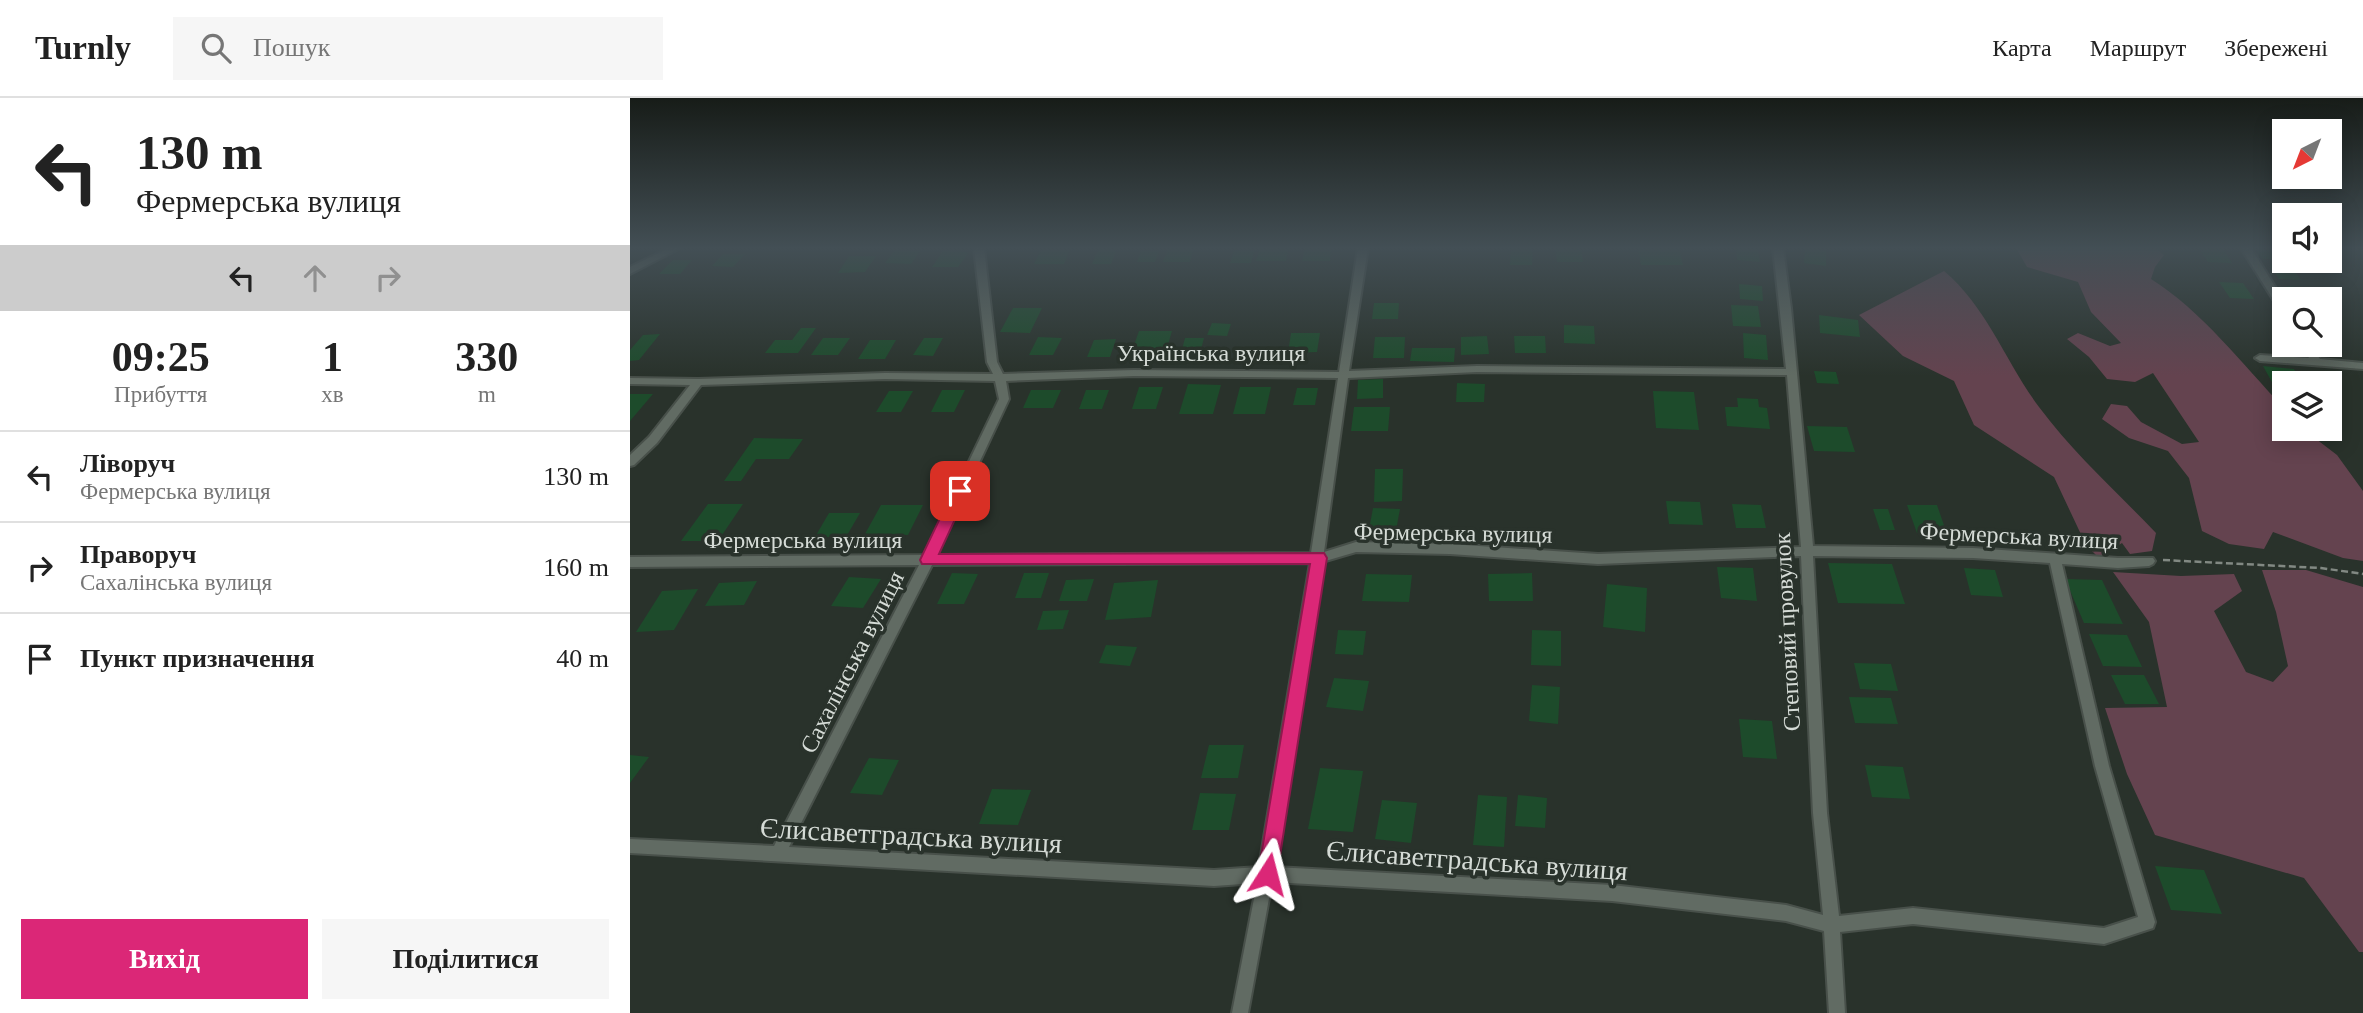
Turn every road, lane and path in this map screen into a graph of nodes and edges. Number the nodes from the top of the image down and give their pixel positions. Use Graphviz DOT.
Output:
graph roads {
  1 [pos="984,291"];
  2 [pos="1356,291"];
  3 [pos="1783,291"];
  4 [pos="2313,357"];
  5 [pos="2260,358"];
  6 [pos="2316,362"];
  7 [pos="2363,366"];
  8 [pos="1792,372"];
  9 [pos="1343,375"];
  10 [pos="1000,378"];
  11 [pos="630,381"];
  12 [pos="698,382"];
  13 [pos="630,462"];
  14 [pos="1807,551"];
  15 [pos="1319,558"];
  16 [pos="928,560"];
  17 [pos="2055,561"];
  18 [pos="2149,561"];
  19 [pos="630,562"];
  20 [pos="2363,574"];
  21 [pos="630,846"];
  22 [pos="778,855"];
  23 [pos="1268,874"];
  24 [pos="1832,925"];
  25 [pos="1240,1013"];
  26 [pos="1837,1013"];
  1 -- 10 [label="street, Сахалінська вулиця"];
  2 -- 9 [label="street"];
  3 -- 8 [label="street, Степовий провулок"];
  4 -- 6 [label="street"];
  5 -- 6 [label="street"];
  6 -- 7 [label="street"];
  8 -- 9 [label="street, Українська вулиця"];
  8 -- 14 [label="street, Степовий провулок"];
  9 -- 10 [label="street, Українська вулиця"];
  9 -- 15 [label="street"];
  10 -- 12 [label="street, Українська вулиця"];
  10 -- 16 [label="street, Сахалінська вулиця"];
  11 -- 12 [label="street, Українська вулиця"];
  12 -- 13 [label="street"];
  14 -- 15 [label="street, Фермерська вулиця"];
  14 -- 17 [label="street, Фермерська вулиця"];
  14 -- 24 [label="street, Степовий провулок"];
  15 -- 16 [label="street, Фермерська вулиця"];
  15 -- 23 [label="street"];
  16 -- 19 [label="street, Фермерська вулиця"];
  16 -- 22 [label="street, Сахалінська вулиця"];
  17 -- 18 [label="street, Фермерська вулиця"];
  17 -- 24 [label="street, Єлисаветградська вулиця"];
  18 -- 20 [label="path"];
  21 -- 22 [label="street, Єлисаветградська вулиця"];
  22 -- 23 [label="street, Єлисаветградська вулиця"];
  23 -- 24 [label="street, Єлисаветградська вулиця"];
  23 -- 25 [label="street"];
  24 -- 26 [label="street, Степовий провулок"];
}
